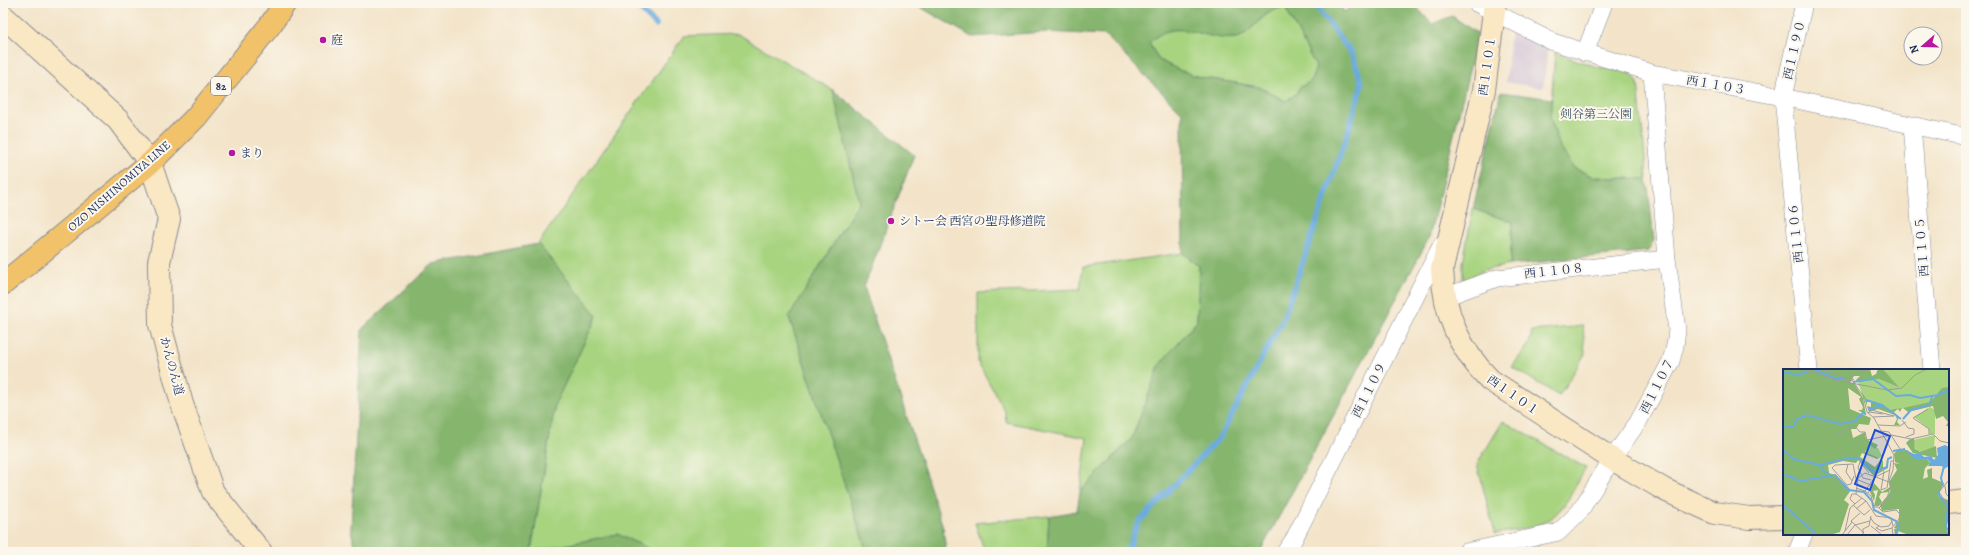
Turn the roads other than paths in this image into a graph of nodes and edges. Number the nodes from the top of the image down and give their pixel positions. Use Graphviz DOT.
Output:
graph roads {
  1 [pos="285,3"];
  2 [pos="1604,3"];
  3 [pos="1804,3"];
  4 [pos="1488,6"];
  5 [pos="3,16"];
  6 [pos="1585,53"];
  7 [pos="1652,73"];
  8 [pos="1783,97"];
  9 [pos="1912,125"];
  10 [pos="1966,137"];
  11 [pos="150,163"];
  12 [pos="1451,227"];
  13 [pos="1667,259"];
  14 [pos="3,284"];
  15 [pos="1445,297"];
  16 [pos="1809,369"];
  17 [pos="1932,369"];
  18 [pos="1612,459"];
  19 [pos="1966,501"];
  20 [pos="1949,503"];
  21 [pos="1783,516"];
  22 [pos="1804,535"];
  23 [pos="261,552"];
  24 [pos="1285,552"];
  25 [pos="1466,552"];
  26 [pos="1797,552"];
  1 -- 11 [label="main road, OZO NISHINOMIYA LINE / 82"];
  2 -- 6 [label="street"];
  3 -- 8 [label="street, 西１１９０"];
  4 -- 6 [label="street, 西１１０３"];
  4 -- 12 [label="street, 西１１０１"];
  5 -- 11 [label="street, かんのん道"];
  6 -- 7 [label="street, 西１１０３"];
  7 -- 8 [label="street, 西１１０３"];
  7 -- 13 [label="street, 西１１０７"];
  8 -- 9 [label="street, 西１１０３"];
  8 -- 16 [label="street, 西１１０６"];
  9 -- 10 [label="street, 西１１０３"];
  9 -- 17 [label="street, 西１１０５"];
  11 -- 14 [label="main road, OZO NISHINOMIYA LINE / 82"];
  11 -- 23 [label="street, かんのん道"];
  12 -- 15 [label="street, 西１１０１"];
  12 -- 24 [label="street, 西１１０９"];
  13 -- 15 [label="street, 西１１０８"];
  13 -- 18 [label="street, 西１１０７"];
  15 -- 18 [label="street, 西１１０１"];
  18 -- 21 [label="street, 西１１０１"];
  18 -- 25 [label="street, 西１１０７"];
  19 -- 20 [label="street"];
  22 -- 26 [label="street"];
}
